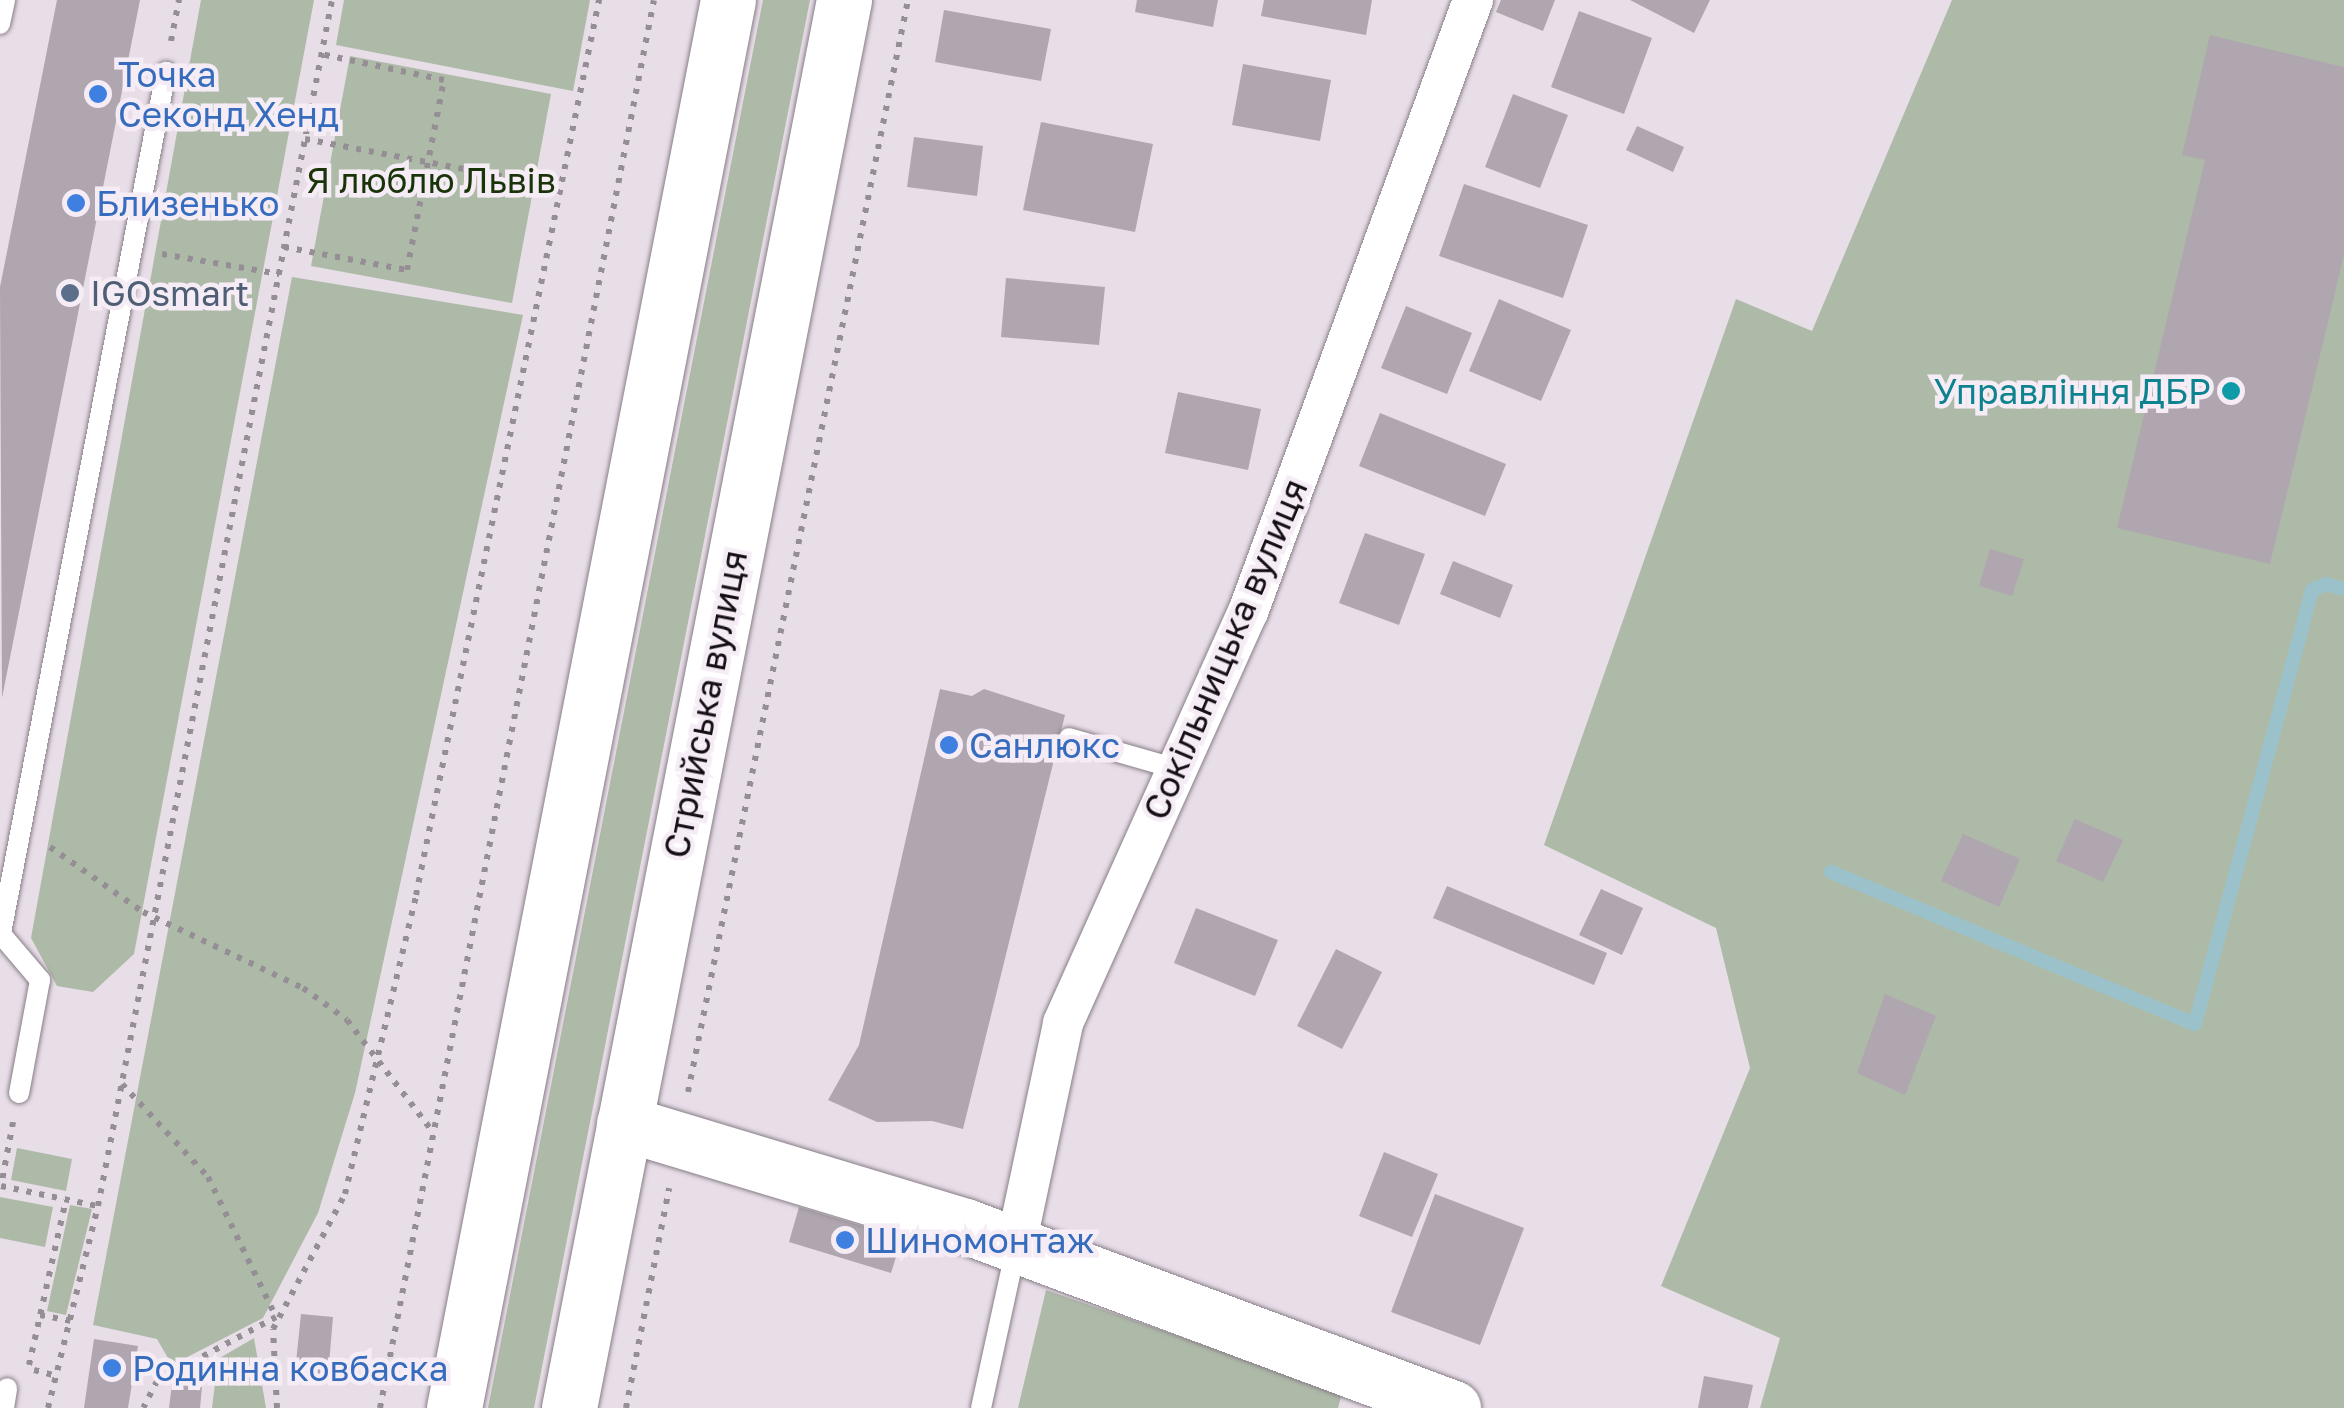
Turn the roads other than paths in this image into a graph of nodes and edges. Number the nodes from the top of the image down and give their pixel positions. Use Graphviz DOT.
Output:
graph roads {
  1 [pos="5,0"];
  2 [pos="728,0"];
  3 [pos="844,0"];
  4 [pos="1473,0"];
  5 [pos="0,24"];
  6 [pos="166,72"];
  7 [pos="1069,738"];
  8 [pos="1177,768"];
  9 [pos="0,933"];
  10 [pos="19,1093"];
  11 [pos="624,1124"];
  12 [pos="1016,1245"];
  13 [pos="454,1408"];
  14 [pos="569,1408"];
  15 [pos="981,1408"];
  16 [pos="1453,1408"];
  1 -- 5 [label="lane"];
  2 -- 13 [label="main road"];
  3 -- 11 [label="main road, Стрийська вулиця"];
  4 -- 8 [label="street, Сокільницька вулиця"];
  6 -- 9 [label="lane"];
  7 -- 8 [label="lane"];
  8 -- 12 [label="street, Сокільницька вулиця"];
  9 -- 10 [label="lane"];
  11 -- 12 [label="main road"];
  11 -- 14 [label="main road, Стрийська вулиця"];
  12 -- 15 [label="lane"];
  12 -- 16 [label="main road"];
}
